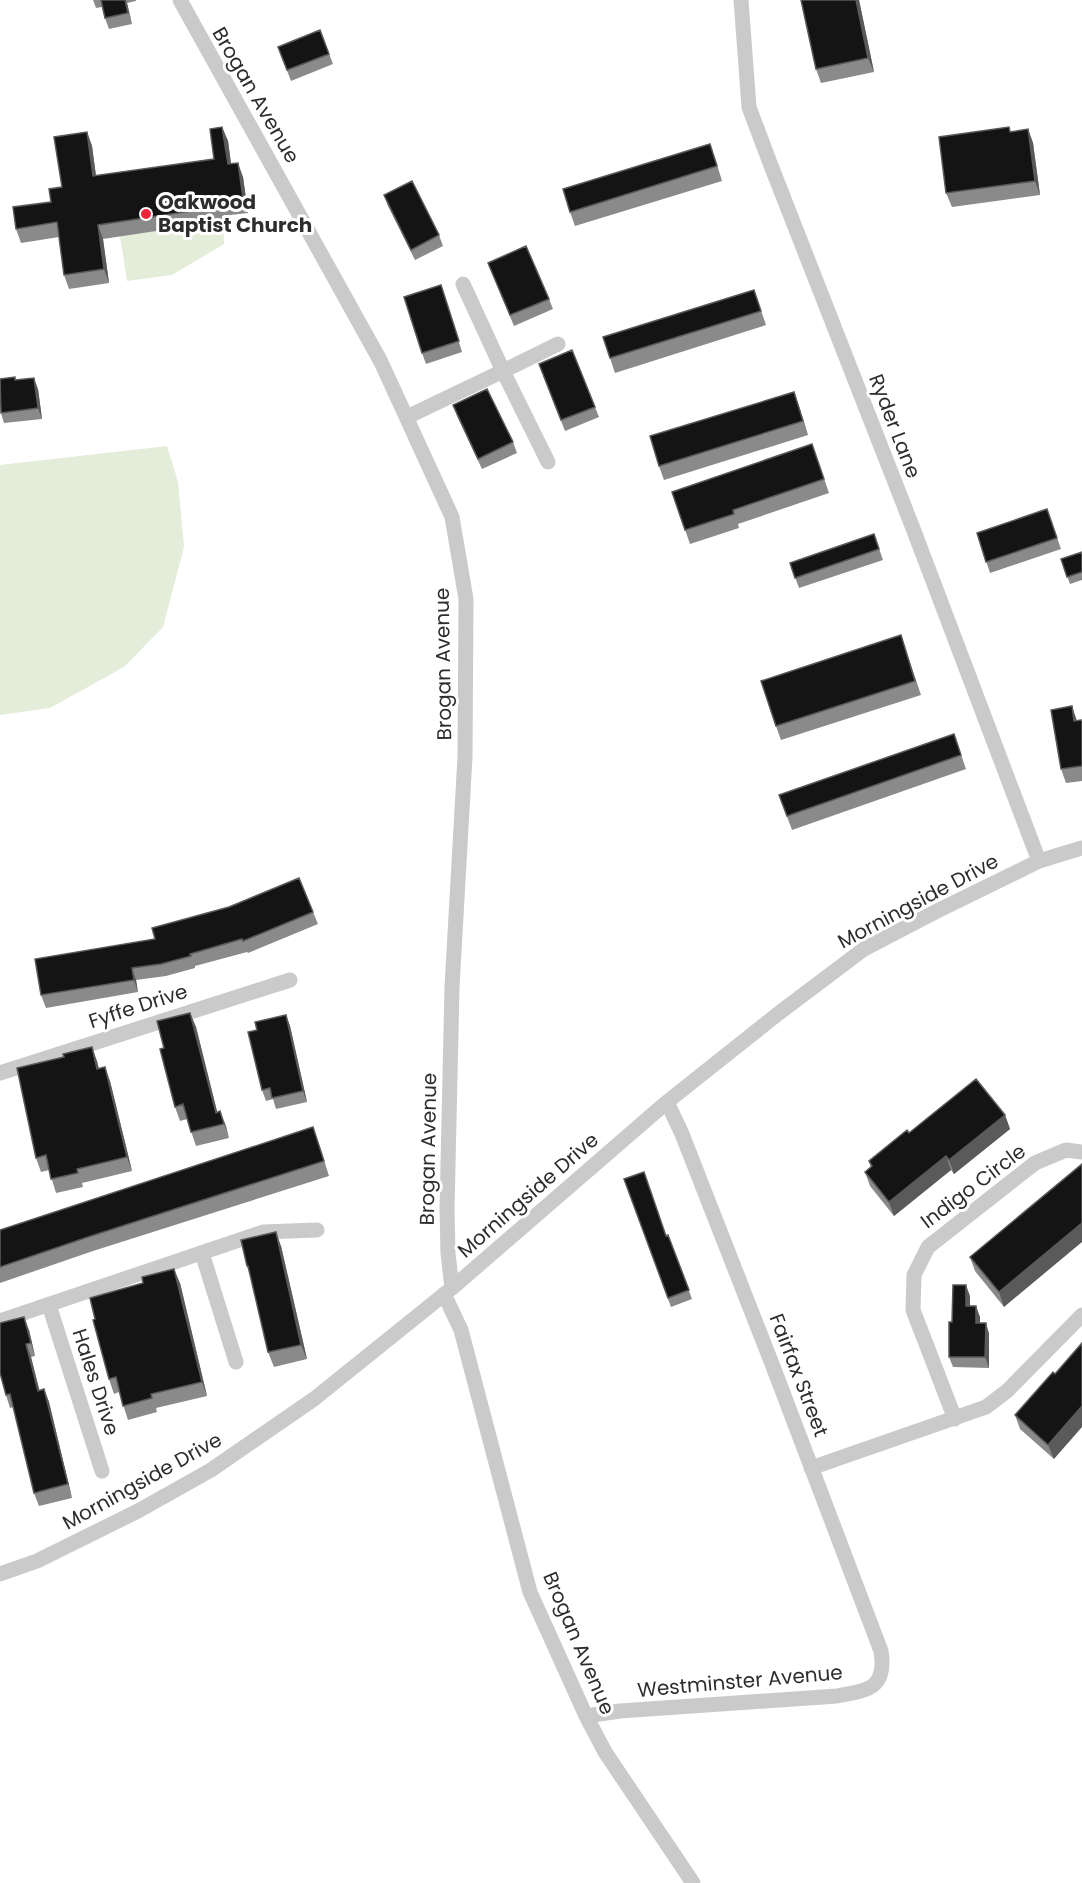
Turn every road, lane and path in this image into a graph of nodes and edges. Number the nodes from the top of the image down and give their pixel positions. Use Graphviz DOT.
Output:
graph roads {
  1 [pos="180,0"];
  2 [pos="741,0"];
  3 [pos="463,284"];
  4 [pos="558,344"];
  5 [pos="503,371"];
  6 [pos="407,417"];
  7 [pos="548,462"];
  8 [pos="1082,848"];
  9 [pos="1039,861"];
  10 [pos="290,980"];
  11 [pos="0,1073"];
  12 [pos="667,1102"];
  13 [pos="1082,1152"];
  14 [pos="316,1230"];
  15 [pos="202,1253"];
  16 [pos="448,1291"];
  17 [pos="49,1305"];
  18 [pos="1082,1315"];
  19 [pos="0,1321"];
  20 [pos="236,1362"];
  21 [pos="956,1419"];
  22 [pos="812,1468"];
  23 [pos="102,1471"];
  24 [pos="0,1574"];
  25 [pos="884,1667"];
  26 [pos="586,1716"];
  27 [pos="693,1883"];
  1 -- 6 [label="street, Brogan Avenue"];
  2 -- 9 [label="street, Ryder Lane"];
  3 -- 5 [label="street"];
  4 -- 5 [label="street"];
  5 -- 6 [label="street"];
  5 -- 7 [label="street"];
  6 -- 16 [label="street, Brogan Avenue"];
  8 -- 9 [label="street, Morningside Drive"];
  9 -- 12 [label="street, Morningside Drive"];
  10 -- 11 [label="street, Fyffe Drive"];
  12 -- 16 [label="street, Morningside Drive"];
  12 -- 22 [label="street, Fairfax Street"];
  13 -- 21 [label="street, Indigo Circle"];
  14 -- 15 [label="street"];
  15 -- 17 [label="street"];
  15 -- 20 [label="street"];
  16 -- 24 [label="street, Morningside Drive"];
  16 -- 26 [label="street, Brogan Avenue"];
  17 -- 19 [label="street"];
  17 -- 23 [label="street, Hales Drive"];
  18 -- 21 [label="street"];
  21 -- 22 [label="street"];
  22 -- 25 [label="street, Fairfax Street"];
  25 -- 26 [label="street, Westminster Avenue"];
  26 -- 27 [label="street, Brogan Avenue"];
}
